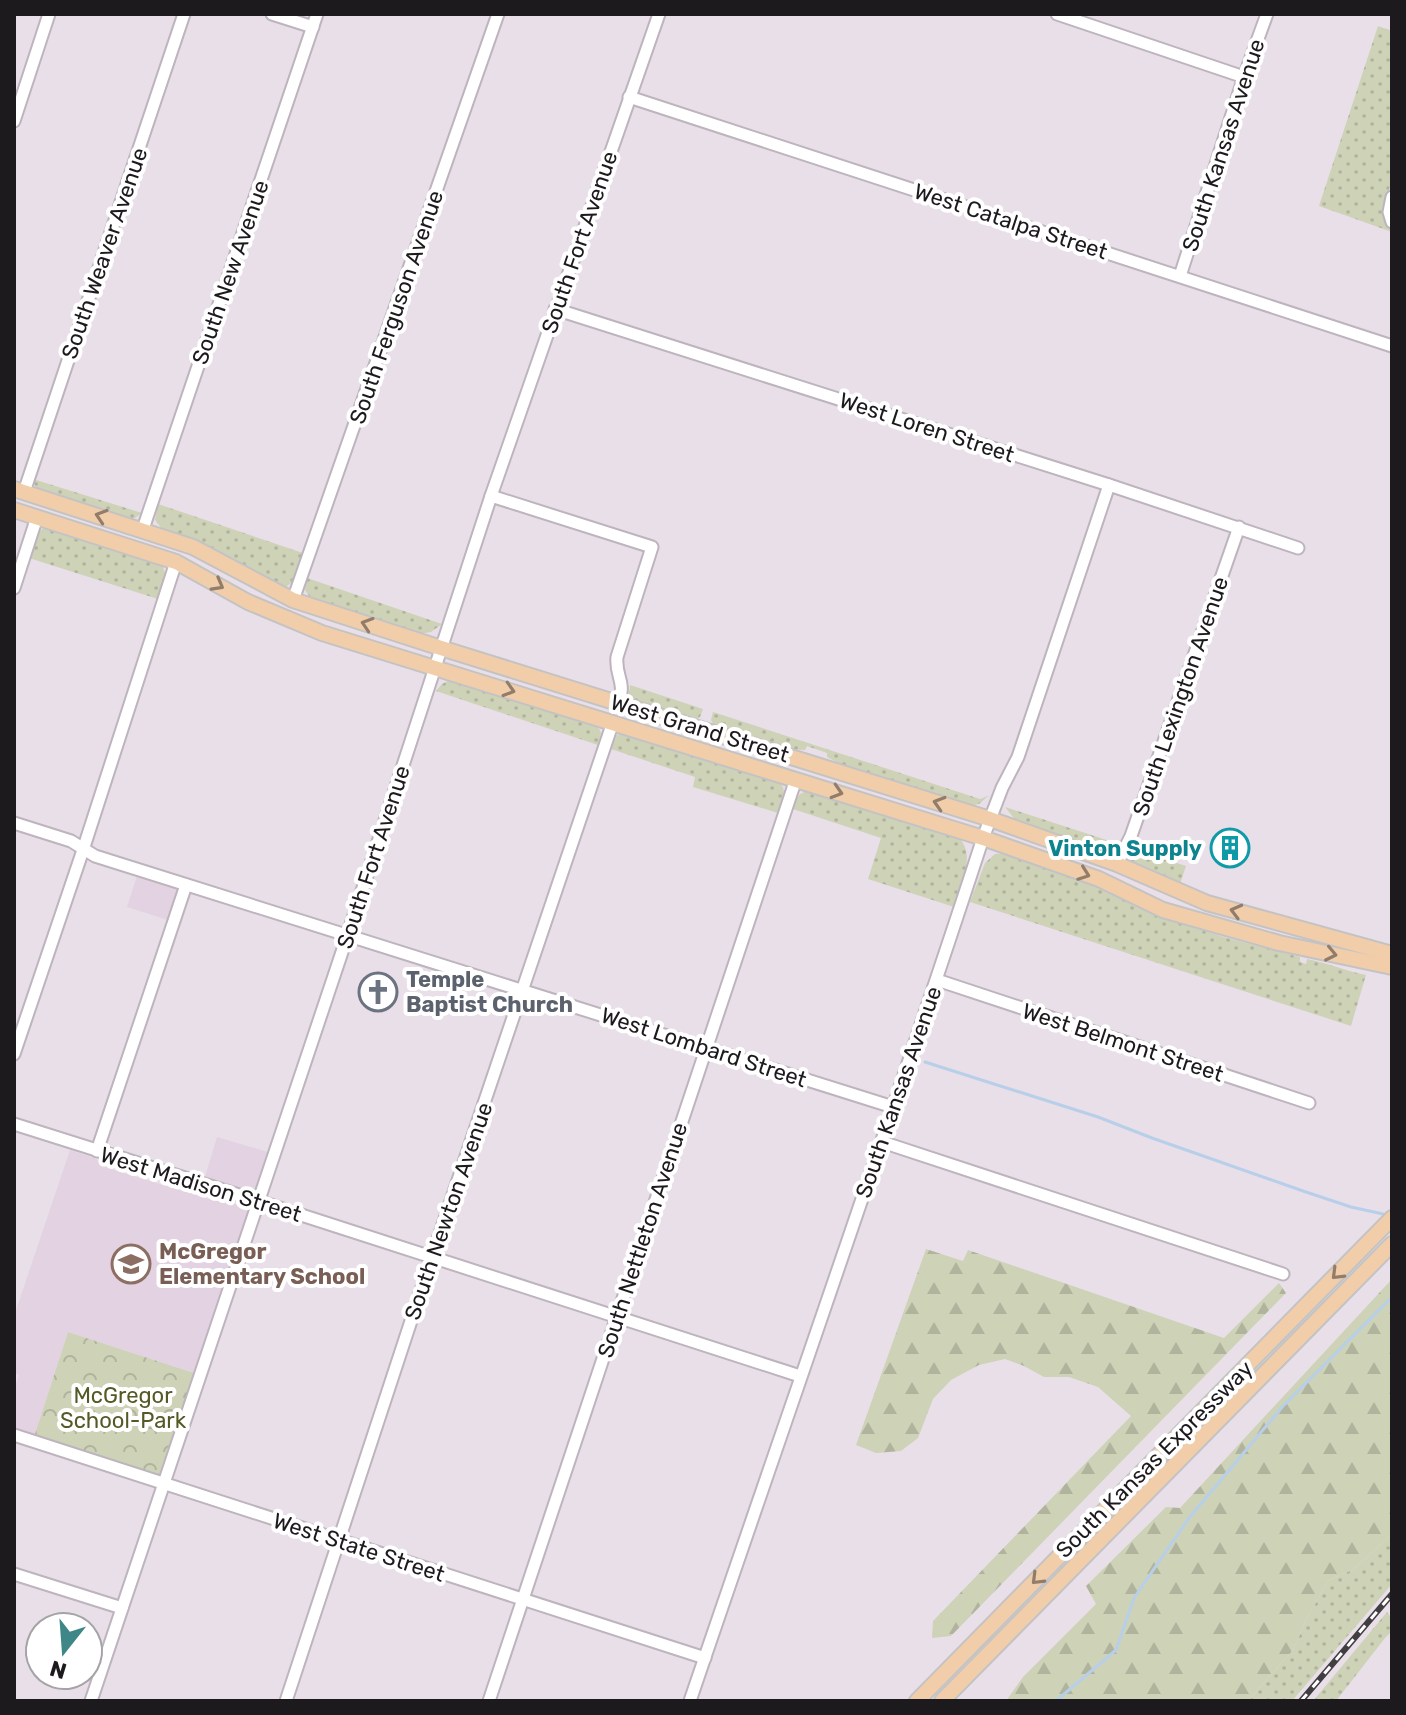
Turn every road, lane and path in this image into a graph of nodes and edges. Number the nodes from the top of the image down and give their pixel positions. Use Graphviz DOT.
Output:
graph roads {
  1 [pos="49,14"];
  2 [pos="184,14"];
  3 [pos="272,14"];
  4 [pos="317,14"];
  5 [pos="498,14"];
  6 [pos="659,14"];
  7 [pos="1057,14"];
  8 [pos="1267,14"];
  9 [pos="313,27"];
  10 [pos="1244,77"];
  11 [pos="629,97"];
  12 [pos="14,121"];
  13 [pos="1392,197"];
  14 [pos="1392,222"];
  15 [pos="1180,276"];
  16 [pos="555,309"];
  17 [pos="1392,346"];
  18 [pos="1109,485"];
  19 [pos="19,490"];
  20 [pos="491,496"];
  21 [pos="14,510"];
  22 [pos="37,517"];
  23 [pos="1239,527"];
  24 [pos="143,529"];
  25 [pos="1298,548"];
  26 [pos="176,562"];
  27 [pos="14,588"];
  28 [pos="293,600"];
  29 [pos="441,648"];
  30 [pos="435,667"];
  31 [pos="619,703"];
  32 [pos="613,722"];
  33 [pos="796,779"];
  34 [pos="990,819"];
  35 [pos="14,823"];
  36 [pos="983,838"];
  37 [pos="83,850"];
  38 [pos="1117,864"];
  39 [pos="186,885"];
  40 [pos="347,935"];
  41 [pos="1392,954"];
  42 [pos="1392,967"];
  43 [pos="937,980"];
  44 [pos="523,990"];
  45 [pos="706,1047"];
  46 [pos="14,1054"];
  47 [pos="1309,1103"];
  48 [pos="893,1107"];
  49 [pos="14,1124"];
  50 [pos="882,1142"];
  51 [pos="97,1151"];
  52 [pos="258,1201"];
  53 [pos="1392,1218"];
  54 [pos="1392,1244"];
  55 [pos="432,1257"];
  56 [pos="1283,1274"];
  57 [pos="617,1317"];
  58 [pos="800,1376"];
  59 [pos="14,1435"];
  60 [pos="164,1485"];
  61 [pos="340,1541"];
  62 [pos="14,1574"];
  63 [pos="522,1600"];
  64 [pos="122,1608"];
  65 [pos="705,1658"];
  66 [pos="91,1701"];
  67 [pos="286,1701"];
  68 [pos="489,1701"];
  69 [pos="690,1701"];
  70 [pos="917,1701"];
  71 [pos="942,1701"];
  1 -- 12 [label="street"];
  2 -- 19 [label="street, South Weaver Avenue"];
  3 -- 9 [label="street"];
  4 -- 9 [label="street, South New Avenue"];
  5 -- 28 [label="street, South Ferguson Avenue"];
  6 -- 11 [label="street, South Fort Avenue"];
  7 -- 10 [label="street"];
  8 -- 10 [label="street, South Kansas Avenue"];
  9 -- 24 [label="street, South New Avenue"];
  10 -- 15 [label="street, South Kansas Avenue"];
  11 -- 15 [label="street, West Catalpa Street"];
  11 -- 16 [label="street, South Fort Avenue"];
  13 -- 14 [label="street"];
  15 -- 17 [label="street, West Catalpa Street"];
  16 -- 18 [label="street, West Loren Street"];
  16 -- 20 [label="street, South Fort Avenue"];
  18 -- 23 [label="street, West Loren Street"];
  18 -- 34 [label="street, South Kansas Avenue"];
  24 -- 19 [label="main road, West Grand Street, one-way"];
  20 -- 29 [label="street, South Fort Avenue"];
  20 -- 31 [label="street"];
  21 -- 22 [label="main road, West Grand Street"];
  22 -- 26 [label="main road, West Grand Street"];
  22 -- 27 [label="street"];
  23 -- 25 [label="street, West Loren Street"];
  23 -- 38 [label="street, South Lexington Avenue"];
  24 -- 28 [label="main road, West Grand Street"];
  26 -- 30 [label="main road, West Grand Street, one-way"];
  26 -- 37 [label="street"];
  29 -- 28 [label="main road, West Grand Street, one-way"];
  29 -- 30 [label="street, South Fort Avenue"];
  29 -- 31 [label="main road, West Grand Street"];
  30 -- 32 [label="main road, West Grand Street, one-way"];
  30 -- 40 [label="street, South Fort Avenue"];
  34 -- 31 [label="main road, West Grand Street, one-way"];
  32 -- 33 [label="main road, West Grand Street"];
  32 -- 44 [label="street, South Newton Avenue"];
  33 -- 36 [label="main road, West Grand Street, one-way"];
  33 -- 45 [label="street, South Nettleton Avenue"];
  34 -- 36 [label="street, South Kansas Avenue"];
  34 -- 38 [label="main road, West Grand Street"];
  35 -- 37 [label="street, West Lombard Street"];
  36 -- 42 [label="main road, West Grand Street, one-way"];
  36 -- 43 [label="street, South Kansas Avenue"];
  37 -- 39 [label="street, West Lombard Street"];
  37 -- 46 [label="street"];
  41 -- 38 [label="main road, West Grand Street, one-way"];
  39 -- 40 [label="street, West Lombard Street"];
  39 -- 51 [label="street"];
  40 -- 44 [label="street, West Lombard Street"];
  40 -- 52 [label="street, South Fort Avenue"];
  43 -- 47 [label="street, West Belmont Street"];
  43 -- 48 [label="street, South Kansas Avenue"];
  44 -- 45 [label="street, West Lombard Street"];
  44 -- 55 [label="street, South Newton Avenue"];
  45 -- 48 [label="street, West Lombard Street"];
  45 -- 57 [label="street, South Nettleton Avenue"];
  48 -- 50 [label="street, South Kansas Avenue"];
  49 -- 51 [label="street, West Madison Street"];
  50 -- 56 [label="street"];
  50 -- 58 [label="street, South Kansas Avenue"];
  51 -- 52 [label="street, West Madison Street"];
  52 -- 55 [label="street, West Madison Street"];
  52 -- 60 [label="street, South Fort Avenue"];
  53 -- 70 [label="main road, South Kansas Expressway, one-way"];
  54 -- 71 [label="main road, South Kansas Expressway"];
  55 -- 57 [label="street, West Madison Street"];
  55 -- 61 [label="street, South Newton Avenue"];
  57 -- 58 [label="street, West Madison Street"];
  57 -- 63 [label="street, South Nettleton Avenue"];
  58 -- 65 [label="street, South Kansas Avenue"];
  59 -- 60 [label="street, West State Street"];
  60 -- 61 [label="street, West State Street"];
  60 -- 64 [label="street, South Fort Avenue"];
  61 -- 63 [label="street, West State Street"];
  61 -- 67 [label="street, South Newton Avenue"];
  62 -- 64 [label="street"];
  63 -- 65 [label="street, West State Street"];
  63 -- 68 [label="street, South Nettleton Avenue"];
  64 -- 66 [label="street, South Fort Avenue"];
  65 -- 69 [label="street, South Kansas Avenue"];
}
